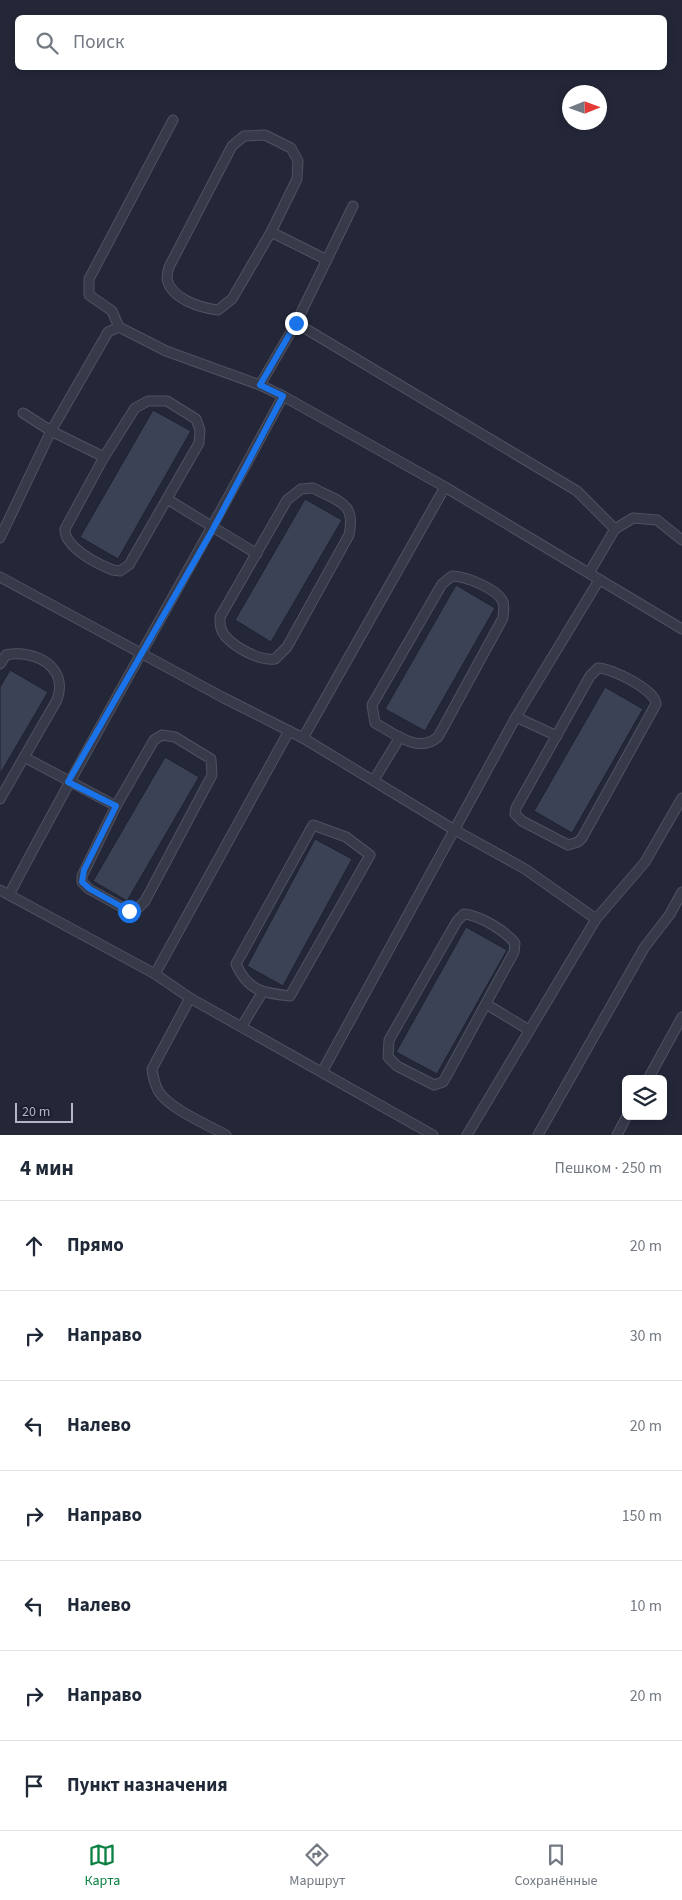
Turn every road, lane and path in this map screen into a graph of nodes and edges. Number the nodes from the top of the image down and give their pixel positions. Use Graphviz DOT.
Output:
graph roads {
  1 [pos="172,120"];
  2 [pos="353,206"];
  3 [pos="271,232"];
  4 [pos="327,260"];
  5 [pos="296,323"];
  6 [pos="119,327"];
  7 [pos="260,385"];
  8 [pos="283,396"];
  9 [pos="23,413"];
  10 [pos="51,431"];
  11 [pos="104,457"];
  12 [pos="445,487"];
  13 [pos="167,499"];
  14 [pos="213,529"];
  15 [pos="614,529"];
  16 [pos="0,538"];
  17 [pos="682,540"];
  18 [pos="257,554"];
  19 [pos="589,573"];
  20 [pos="0,577"];
  21 [pos="599,580"];
  22 [pos="682,630"];
  23 [pos="140,652"];
  24 [pos="0,664"];
  25 [pos="516,717"];
  26 [pos="289,731"];
  27 [pos="557,736"];
  28 [pos="400,737"];
  29 [pos="303,738"];
  30 [pos="24,757"];
  31 [pos="374,780"];
  32 [pos="68,782"];
  33 [pos="682,798"];
  34 [pos="0,799"];
  35 [pos="116,806"];
  36 [pos="453,829"];
  37 [pos="0,890"];
  38 [pos="682,892"];
  39 [pos="9,895"];
  40 [pos="596,919"];
  41 [pos="155,974"];
  42 [pos="262,992"];
  43 [pos="190,998"];
  44 [pos="486,1004"];
  45 [pos="682,1017"];
  46 [pos="242,1026"];
  47 [pos="529,1030"];
  48 [pos="322,1072"];
  49 [pos="650,1075"];
  50 [pos="625,1120"];
  51 [pos="226,1135"];
  52 [pos="432,1135"];
  53 [pos="467,1135"];
  54 [pos="538,1135"];
  55 [pos="617,1135"];
  1 -- 6 [label="lane"];
  2 -- 4 [label="lane"];
  3 -- 3 [label="lane"];
  3 -- 4 [label="lane"];
  4 -- 5 [label="lane"];
  5 -- 7 [label="lane"];
  5 -- 15 [label="lane"];
  6 -- 7 [label="lane"];
  6 -- 10 [label="lane"];
  7 -- 8 [label="lane"];
  8 -- 12 [label="lane"];
  8 -- 14 [label="lane"];
  9 -- 10 [label="lane"];
  10 -- 11 [label="lane"];
  10 -- 16 [label="lane"];
  11 -- 13 [label="lane"];
  11 -- 13 [label="lane"];
  12 -- 19 [label="lane"];
  12 -- 29 [label="lane"];
  13 -- 14 [label="lane"];
  14 -- 18 [label="lane"];
  14 -- 23 [label="lane"];
  15 -- 17 [label="lane"];
  15 -- 19 [label="lane"];
  18 -- 18 [label="lane"];
  19 -- 21 [label="lane"];
  20 -- 23 [label="lane"];
  21 -- 22 [label="lane"];
  21 -- 25 [label="lane"];
  23 -- 26 [label="lane"];
  23 -- 32 [label="lane"];
  24 -- 30 [label="lane"];
  25 -- 27 [label="lane"];
  25 -- 36 [label="lane"];
  26 -- 29 [label="lane"];
  26 -- 41 [label="lane"];
  27 -- 27 [label="lane"];
  28 -- 28 [label="lane"];
  28 -- 31 [label="lane"];
  29 -- 31 [label="lane"];
  30 -- 32 [label="lane"];
  30 -- 34 [label="lane"];
  31 -- 36 [label="lane"];
  32 -- 35 [label="lane"];
  32 -- 39 [label="lane"];
  33 -- 40 [label="lane"];
  35 -- 35 [label="lane"];
  36 -- 40 [label="lane"];
  36 -- 48 [label="lane"];
  37 -- 39 [label="lane"];
  38 -- 54 [label="lane"];
  39 -- 41 [label="lane"];
  40 -- 47 [label="lane"];
  41 -- 43 [label="lane"];
  42 -- 42 [label="lane"];
  42 -- 46 [label="lane"];
  43 -- 46 [label="lane"];
  43 -- 51 [label="lane"];
  44 -- 44 [label="lane"];
  44 -- 47 [label="lane"];
  45 -- 49 [label="lane"];
  46 -- 48 [label="lane"];
  47 -- 53 [label="lane"];
  48 -- 52 [label="lane"];
  50 -- 55 [label="lane"];
}
